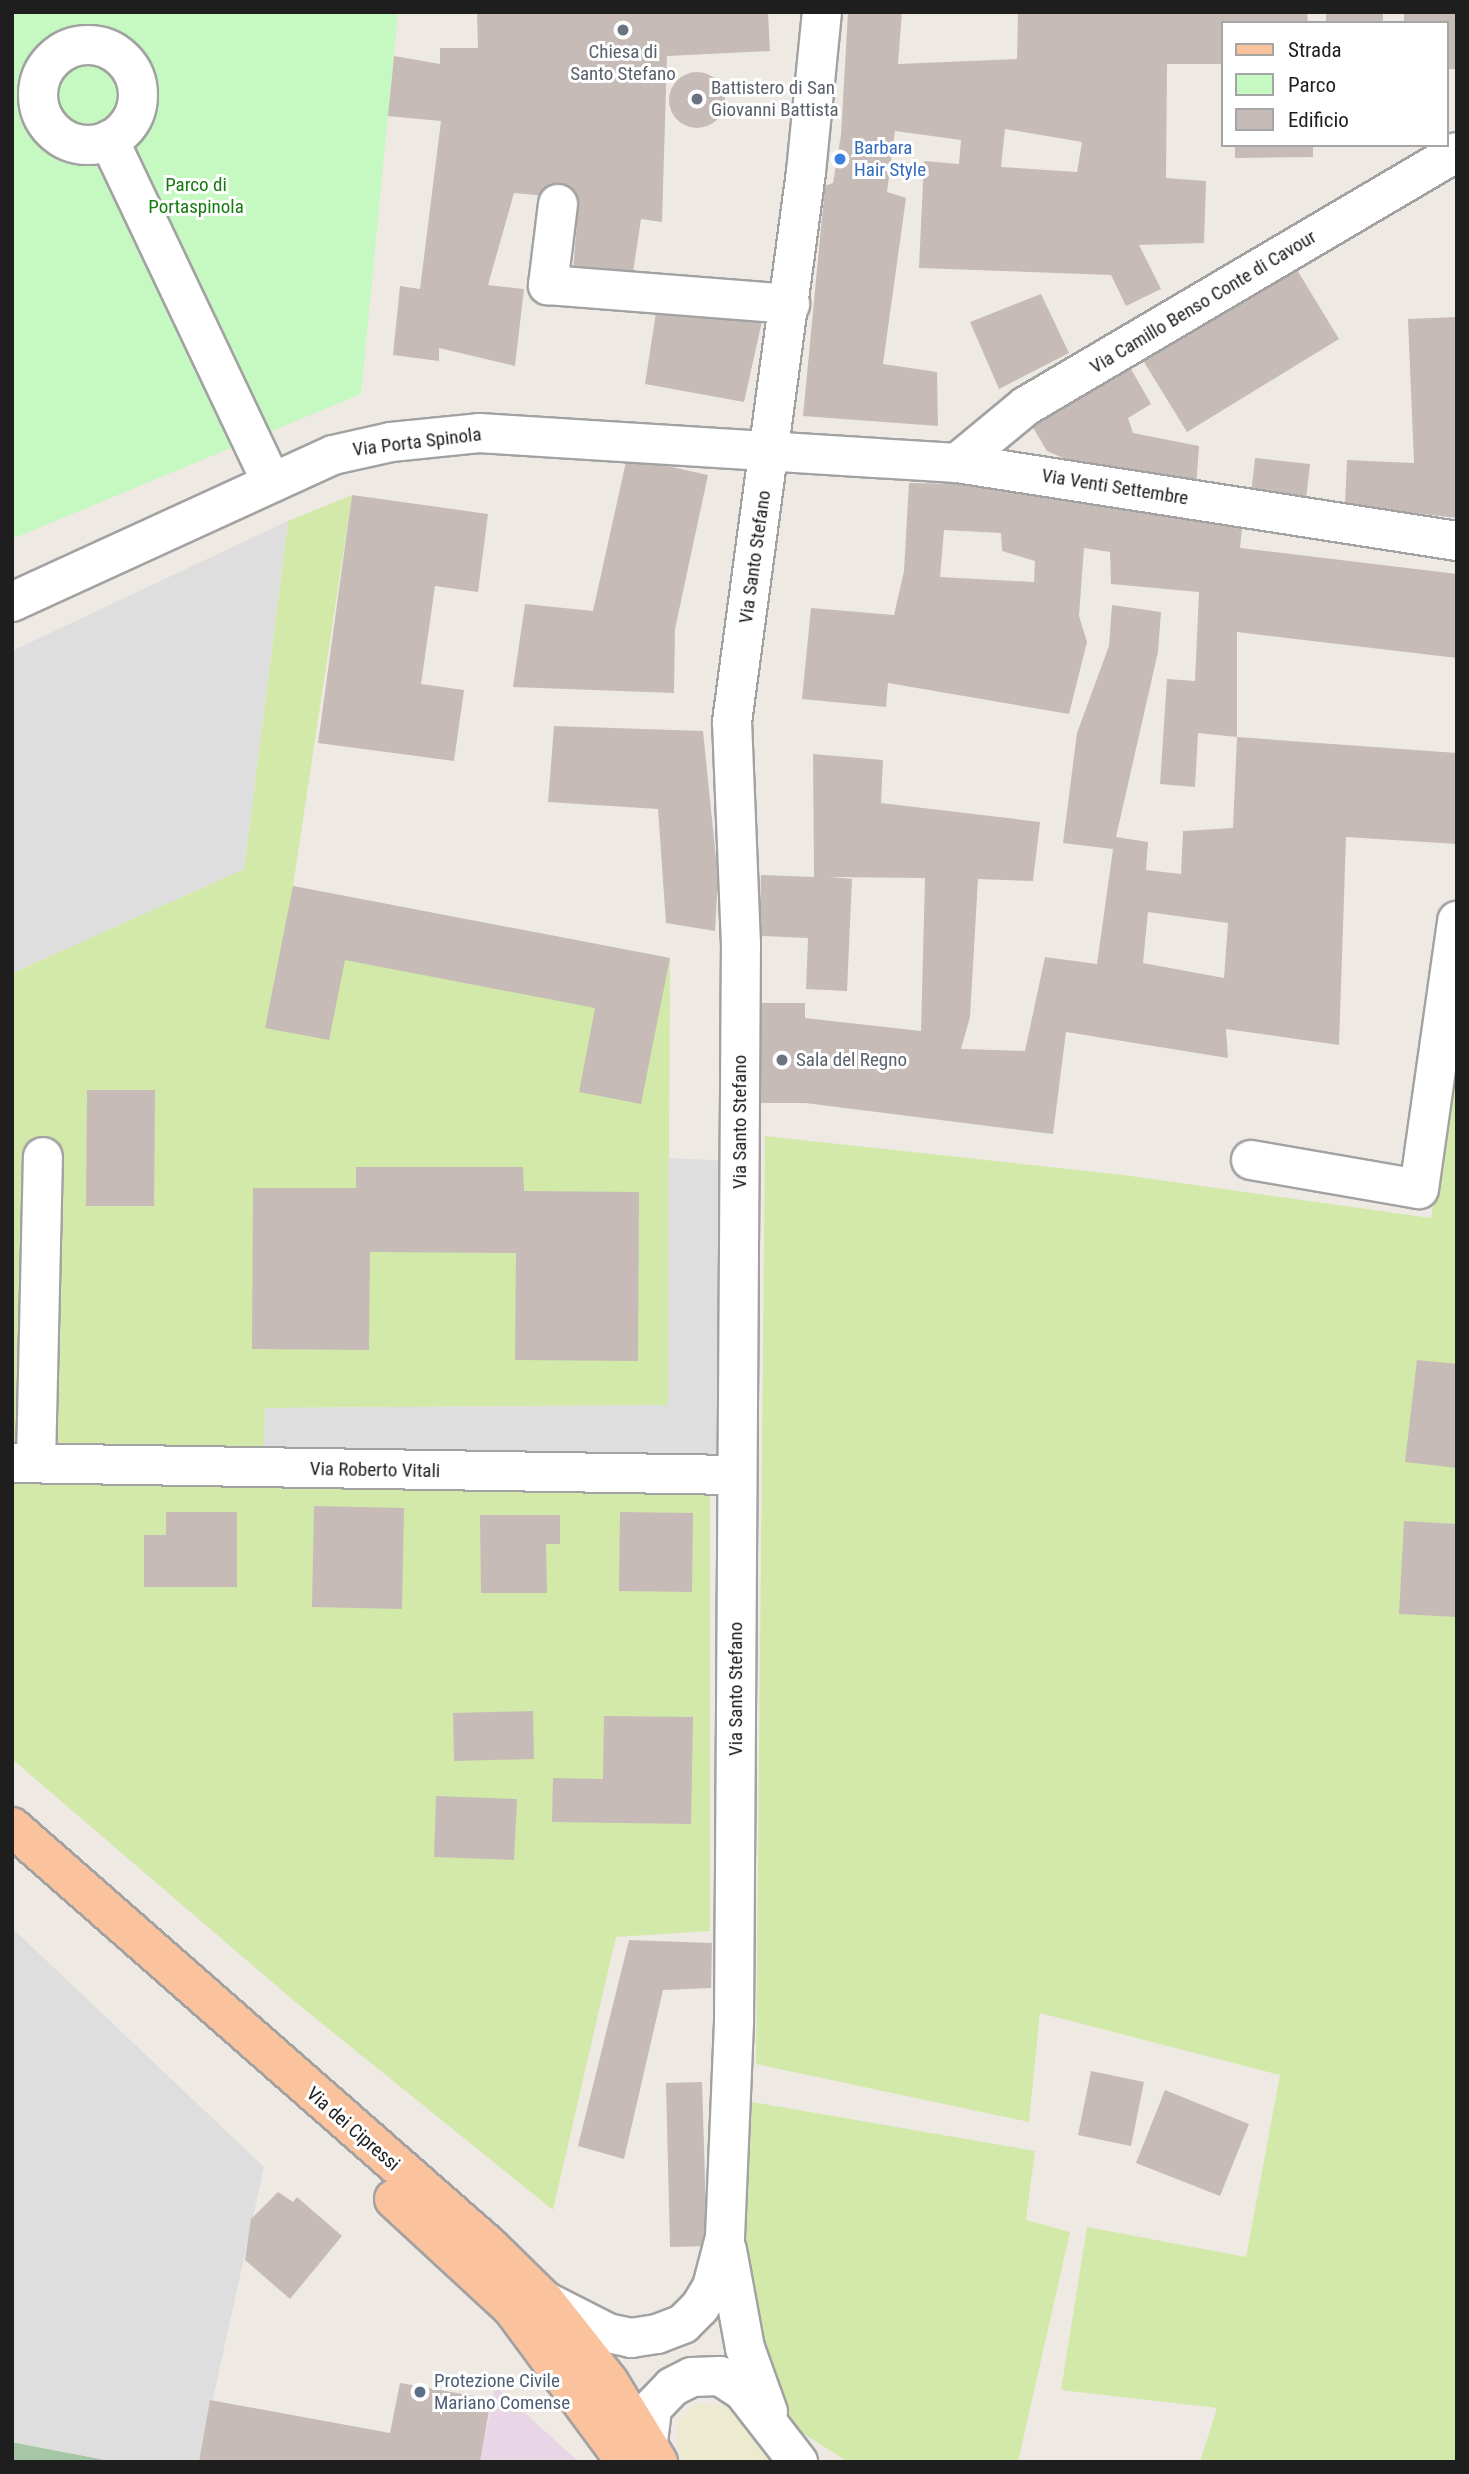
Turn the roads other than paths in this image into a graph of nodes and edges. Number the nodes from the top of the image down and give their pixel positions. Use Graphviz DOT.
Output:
graph roads {
  1 [pos="822,12"];
  2 [pos="109,140"];
  3 [pos="1457,152"];
  4 [pos="558,204"];
  5 [pos="789,304"];
  6 [pos="771,451"];
  7 [pos="957,463"];
  8 [pos="271,481"];
  9 [pos="1457,541"];
  10 [pos="12,602"];
  11 [pos="1457,921"];
  12 [pos="43,1157"];
  13 [pos="1251,1160"];
  14 [pos="24,1463"];
  15 [pos="737,1475"];
  16 [pos="12,1827"];
  17 [pos="12,1857"];
  18 [pos="724,2237"];
  19 [pos="545,2301"];
  20 [pos="787,2449"];
  21 [pos="644,2455"];
  1 -- 5 [label="street, Via Santo Stefano"];
  2 -- 8 [label="street"];
  3 -- 7 [label="street, Via Camillo Benso Conte di Cavour"];
  4 -- 5 [label="street"];
  5 -- 6 [label="street, Via Santo Stefano"];
  6 -- 7 [label="street, Via Venti Settembre"];
  6 -- 8 [label="street, Via Porta Spinola"];
  6 -- 15 [label="street, Via Santo Stefano"];
  7 -- 9 [label="street, Via Venti Settembre"];
  8 -- 10 [label="street, Via Porta Spinola"];
  11 -- 13 [label="street"];
  12 -- 14 [label="street"];
  14 -- 15 [label="street, Via Roberto Vitali"];
  15 -- 18 [label="street, Via Santo Stefano"];
  16 -- 19 [label="main road, Via dei Cipressi"];
  17 -- 21 [label="main road, Via dei Cipressi"];
  18 -- 19 [label="street, Via Santo Stefano"];
  18 -- 20 [label="street, Via Santo Stefano"];
  19 -- 21 [label="main road, Via dei Cipressi"];
  20 -- 21 [label="street"];
}
